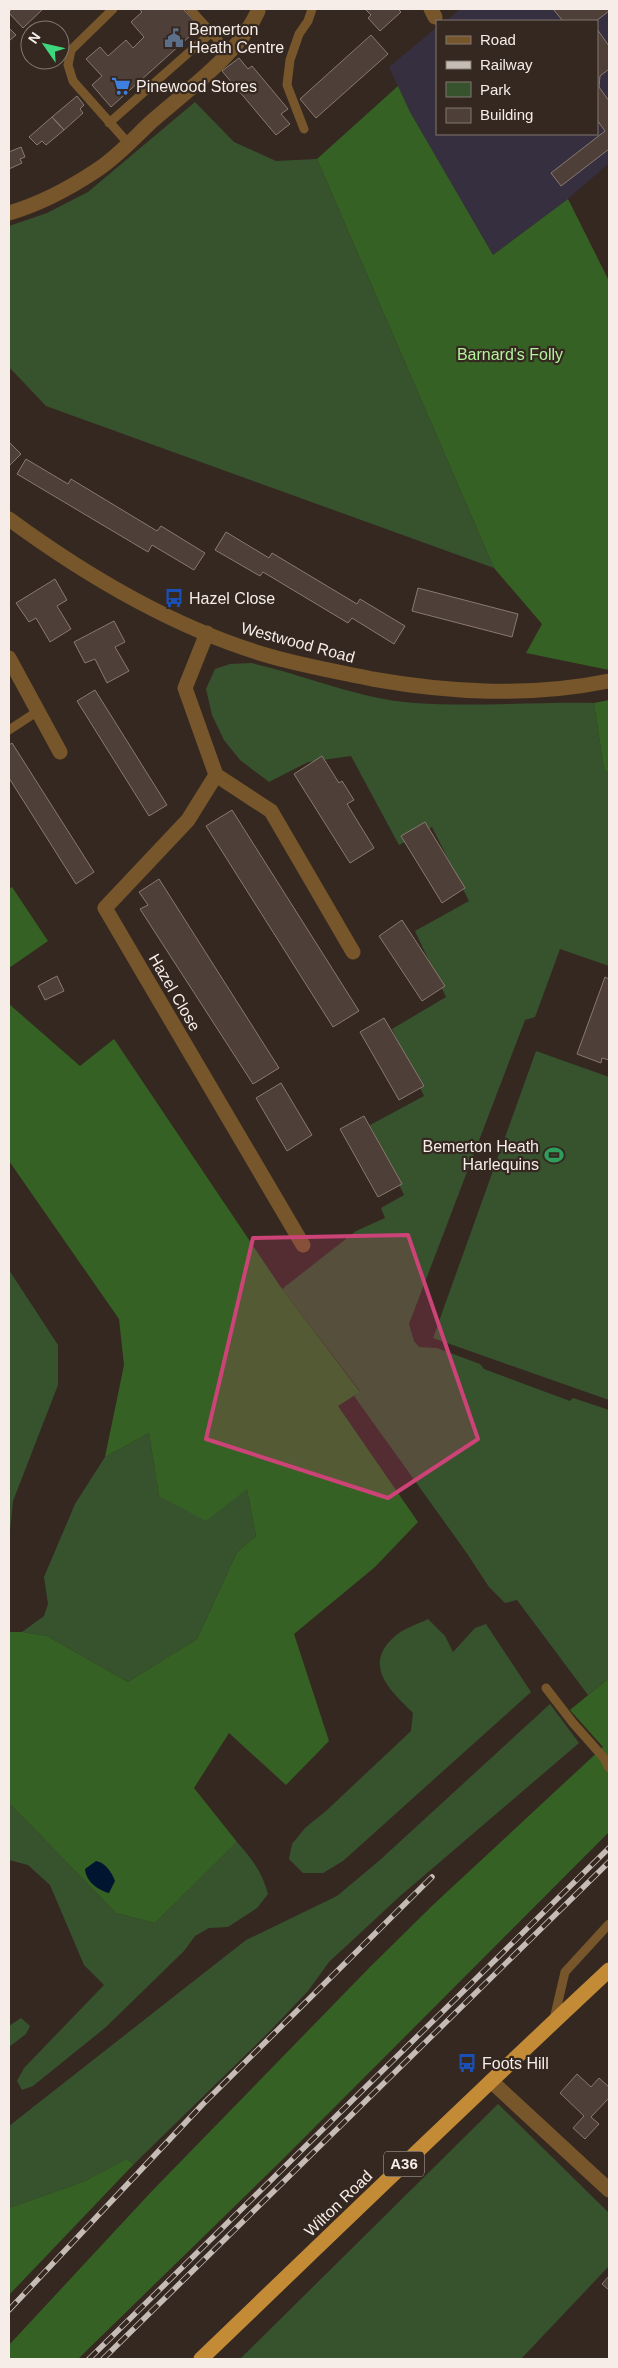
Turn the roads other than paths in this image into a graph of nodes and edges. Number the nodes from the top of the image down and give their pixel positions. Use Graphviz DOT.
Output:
graph roads {
  1 [pos="113,9"];
  2 [pos="190,9"];
  3 [pos="312,9"];
  4 [pos="258,11"];
  5 [pos="212,32"];
  6 [pos="229,52"];
  7 [pos="109,123"];
  8 [pos="304,130"];
  9 [pos="128,143"];
  10 [pos="9,213"];
  11 [pos="9,519"];
  12 [pos="207,633"];
  13 [pos="9,658"];
  14 [pos="609,681"];
  15 [pos="38,711"];
  16 [pos="9,730"];
  17 [pos="60,752"];
  18 [pos="216,775"];
  19 [pos="353,952"];
  20 [pos="303,1245"];
  21 [pos="546,1688"];
  22 [pos="609,1768"];
  23 [pos="609,1924"];
  24 [pos="609,1970"];
  25 [pos="554,2022"];
  26 [pos="491,2081"];
  27 [pos="609,2190"];
  28 [pos="201,2359"];
  1 -- 7 [label="lane"];
  2 -- 5 [label="lane"];
  3 -- 8 [label="lane"];
  4 -- 6 [label="street"];
  5 -- 6 [label="lane"];
  5 -- 7 [label="lane"];
  6 -- 9 [label="street"];
  7 -- 9 [label="lane"];
  9 -- 10 [label="street"];
  11 -- 12 [label="street, Westwood Road"];
  12 -- 14 [label="street, Westwood Road"];
  12 -- 18 [label="street"];
  13 -- 15 [label="street"];
  15 -- 16 [label="lane"];
  15 -- 17 [label="street"];
  18 -- 19 [label="street"];
  18 -- 20 [label="street, Hazel Close"];
  21 -- 22 [label="lane"];
  23 -- 25 [label="lane"];
  24 -- 25 [label="highway, Wilton Road / A36"];
  25 -- 26 [label="highway, Wilton Road / A36"];
  26 -- 27 [label="street"];
  26 -- 28 [label="highway, Wilton Road / A36"];
}
